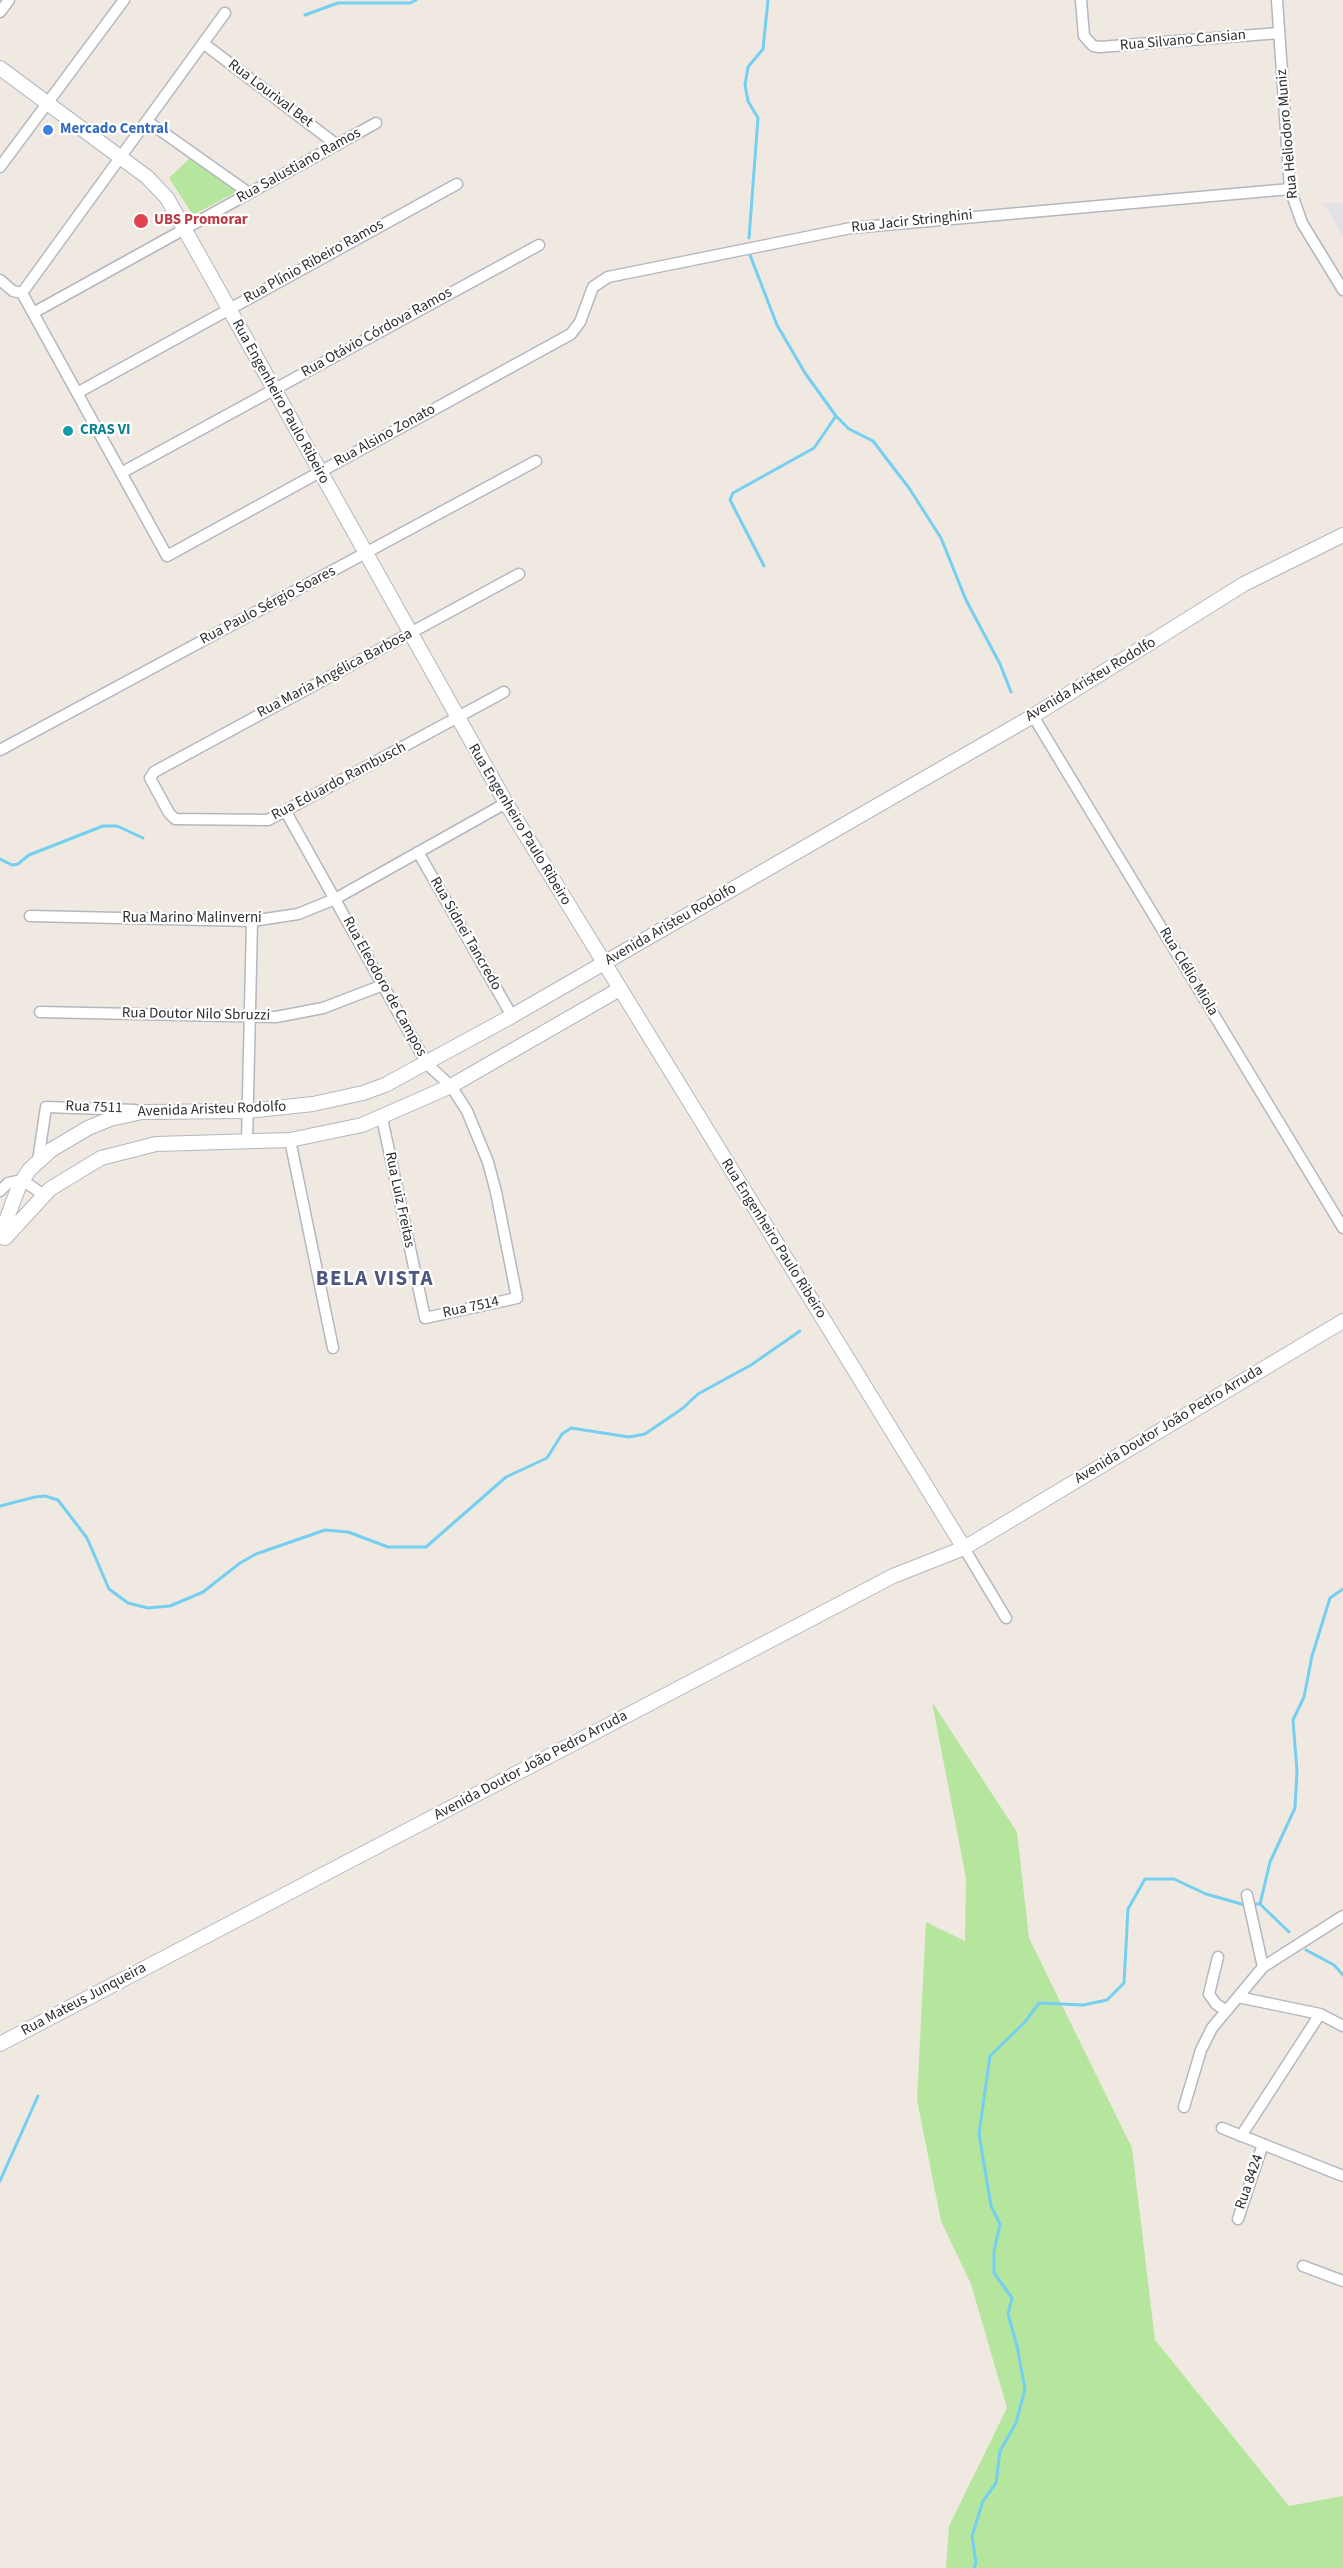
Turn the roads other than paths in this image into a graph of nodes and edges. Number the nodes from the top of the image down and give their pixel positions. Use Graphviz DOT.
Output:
graph roads {
  1 [pos="9,0"];
  2 [pos="124,0"];
  3 [pos="1081,0"];
  4 [pos="1277,0"];
  5 [pos="0,12"];
  6 [pos="225,13"];
  7 [pos="1279,33"];
  8 [pos="203,43"];
  9 [pos="0,68"];
  10 [pos="47,103"];
  11 [pos="147,121"];
  12 [pos="376,123"];
  13 [pos="337,145"];
  14 [pos="121,157"];
  15 [pos="0,167"];
  16 [pos="457,184"];
  17 [pos="1290,189"];
  18 [pos="249,193"];
  19 [pos="185,229"];
  20 [pos="539,245"];
  21 [pos="0,280"];
  22 [pos="1343,290"];
  23 [pos="22,293"];
  24 [pos="229,309"];
  25 [pos="33,313"];
  26 [pos="571,334"];
  27 [pos="274,390"];
  28 [pos="77,393"];
  29 [pos="536,461"];
  30 [pos="320,472"];
  31 [pos="121,473"];
  32 [pos="1343,535"];
  33 [pos="365,553"];
  34 [pos="519,574"];
  35 [pos="409,634"];
  36 [pos="504,692"];
  37 [pos="1033,716"];
  38 [pos="456,719"];
  39 [pos="0,750"];
  40 [pos="151,776"];
  41 [pos="506,803"];
  42 [pos="286,812"];
  43 [pos="418,852"];
  44 [pos="335,899"];
  45 [pos="30,916"];
  46 [pos="252,921"];
  47 [pos="602,964"];
  48 [pos="383,985"];
  49 [pos="618,990"];
  50 [pos="40,1012"];
  51 [pos="512,1016"];
  52 [pos="249,1018"];
  53 [pos="427,1064"];
  54 [pos="451,1086"];
  55 [pos="159,1110"];
  56 [pos="247,1111"];
  57 [pos="382,1118"];
  58 [pos="290,1140"];
  59 [pos="247,1141"];
  60 [pos="38,1161"];
  61 [pos="22,1180"];
  62 [pos="0,1191"];
  63 [pos="44,1195"];
  64 [pos="1343,1227"];
  65 [pos="0,1237"];
  66 [pos="0,1244"];
  67 [pos="517,1298"];
  68 [pos="425,1317"];
  69 [pos="1343,1321"];
  70 [pos="333,1348"];
  71 [pos="964,1548"];
  72 [pos="1006,1618"];
  73 [pos="1247,1895"];
  74 [pos="1343,1916"];
  75 [pos="168,1956"];
  76 [pos="1218,1957"];
  77 [pos="1263,1967"];
  78 [pos="1238,1997"];
  79 [pos="1225,2010"];
  80 [pos="1320,2014"];
  81 [pos="1343,2026"];
  82 [pos="0,2044"];
  83 [pos="1184,2107"];
  84 [pos="1222,2128"];
  85 [pos="1242,2136"];
  86 [pos="1263,2144"];
  87 [pos="1343,2175"];
  88 [pos="1238,2219"];
  89 [pos="1303,2266"];
  90 [pos="1343,2281"];
  1 -- 5 [label="street"];
  2 -- 10 [label="street"];
  3 -- 7 [label="street, Rua Silvano Cansian"];
  4 -- 7 [label="street, Rua Heliodoro Muniz"];
  6 -- 8 [label="street"];
  7 -- 17 [label="street, Rua Heliodoro Muniz"];
  8 -- 11 [label="street"];
  8 -- 13 [label="street, Rua Lourival Bet"];
  9 -- 10 [label="street, Rua Engenheiro Paulo Ribeiro"];
  10 -- 14 [label="street, Rua Engenheiro Paulo Ribeiro"];
  10 -- 15 [label="street"];
  11 -- 14 [label="street"];
  11 -- 18 [label="street"];
  12 -- 13 [label="street, Rua Salustiano Ramos"];
  13 -- 18 [label="street, Rua Salustiano Ramos"];
  14 -- 19 [label="street, Rua Engenheiro Paulo Ribeiro"];
  14 -- 23 [label="street"];
  16 -- 24 [label="street, Rua Plínio Ribeiro Ramos"];
  17 -- 22 [label="street, Rua Heliodoro Muniz"];
  17 -- 26 [label="street, Rua Jacir Stringhini"];
  18 -- 19 [label="street, Rua Salustiano Ramos"];
  19 -- 24 [label="street, Rua Engenheiro Paulo Ribeiro"];
  19 -- 25 [label="street, Rua Salustiano Ramos"];
  20 -- 27 [label="street, Rua Otávio Córdova Ramos"];
  21 -- 23 [label="street"];
  23 -- 25 [label="street"];
  24 -- 27 [label="street, Rua Engenheiro Paulo Ribeiro"];
  24 -- 28 [label="street, Rua Plínio Ribeiro Ramos"];
  25 -- 28 [label="street"];
  26 -- 30 [label="street, Rua Alsino Zonato"];
  27 -- 30 [label="street, Rua Engenheiro Paulo Ribeiro"];
  27 -- 31 [label="street, Rua Otávio Córdova Ramos"];
  28 -- 31 [label="street"];
  29 -- 33 [label="street, Rua Paulo Sérgio Soares"];
  30 -- 31 [label="street, Rua Alsino Zonato"];
  30 -- 33 [label="street, Rua Engenheiro Paulo Ribeiro"];
  32 -- 37 [label="street, Avenida Aristeu Rodolfo"];
  33 -- 35 [label="street, Rua Engenheiro Paulo Ribeiro"];
  33 -- 39 [label="street, Rua Paulo Sérgio Soares"];
  34 -- 35 [label="street, Rua Maria Angélica Barbosa"];
  35 -- 38 [label="street, Rua Engenheiro Paulo Ribeiro"];
  35 -- 40 [label="street, Rua Maria Angélica Barbosa"];
  36 -- 38 [label="street, Rua Eduardo Rambusch"];
  37 -- 47 [label="street, Avenida Aristeu Rodolfo"];
  37 -- 64 [label="street, Rua Clélio Miola"];
  38 -- 41 [label="street, Rua Engenheiro Paulo Ribeiro"];
  38 -- 42 [label="street, Rua Eduardo Rambusch"];
  40 -- 42 [label="street, Rua Eduardo Rambusch"];
  41 -- 43 [label="street, Rua Marino Malinverni"];
  41 -- 47 [label="street, Rua Engenheiro Paulo Ribeiro"];
  42 -- 44 [label="street, Rua Eleodoro de Campos"];
  43 -- 44 [label="street, Rua Marino Malinverni"];
  43 -- 51 [label="street, Rua Sidnei Tancredo"];
  44 -- 46 [label="street, Rua Marino Malinverni"];
  44 -- 48 [label="street, Rua Eleodoro de Campos"];
  45 -- 46 [label="street, Rua Marino Malinverni"];
  46 -- 52 [label="street"];
  47 -- 49 [label="street, Rua Engenheiro Paulo Ribeiro"];
  47 -- 51 [label="street, Avenida Aristeu Rodolfo"];
  48 -- 52 [label="street, Rua Doutor Nilo Sbruzzi"];
  48 -- 53 [label="street, Rua Eleodoro de Campos"];
  49 -- 54 [label="street, Avenida Aristeu Rodolfo"];
  49 -- 71 [label="street, Rua Engenheiro Paulo Ribeiro"];
  50 -- 52 [label="street, Rua Doutor Nilo Sbruzzi"];
  51 -- 53 [label="street, Avenida Aristeu Rodolfo"];
  52 -- 56 [label="street"];
  53 -- 54 [label="street, Rua Eleodoro de Campos"];
  53 -- 56 [label="street, Avenida Aristeu Rodolfo"];
  54 -- 57 [label="street, Avenida Aristeu Rodolfo"];
  54 -- 67 [label="street, Rua Eleodoro de Campos"];
  55 -- 56 [label="street, Avenida Aristeu Rodolfo"];
  55 -- 60 [label="street, Avenida Aristeu Rodolfo"];
  55 -- 60 [label="street, Rua 7511"];
  56 -- 59 [label="street"];
  57 -- 58 [label="street, Avenida Aristeu Rodolfo"];
  57 -- 68 [label="street, Rua Luiz Freitas"];
  58 -- 59 [label="street, Avenida Aristeu Rodolfo"];
  58 -- 70 [label="street"];
  59 -- 63 [label="street, Avenida Aristeu Rodolfo"];
  60 -- 61 [label="street, Avenida Aristeu Rodolfo"];
  61 -- 62 [label="street"];
  61 -- 63 [label="street"];
  61 -- 65 [label="street, Avenida Aristeu Rodolfo"];
  63 -- 66 [label="street, Avenida Aristeu Rodolfo"];
  67 -- 68 [label="street, Rua 7514"];
  69 -- 71 [label="street, Avenida Doutor João Pedro Arruda"];
  71 -- 72 [label="street, Rua Engenheiro Paulo Ribeiro"];
  71 -- 75 [label="street, Avenida Doutor João Pedro Arruda"];
  73 -- 77 [label="street"];
  74 -- 77 [label="street"];
  75 -- 82 [label="street, Rua Mateus Junqueira"];
  76 -- 79 [label="street"];
  77 -- 78 [label="street"];
  78 -- 79 [label="street"];
  78 -- 80 [label="street"];
  79 -- 83 [label="street"];
  80 -- 81 [label="street"];
  80 -- 85 [label="street"];
  84 -- 85 [label="street"];
  85 -- 86 [label="street"];
  86 -- 87 [label="street"];
  86 -- 88 [label="street, Rua 8424"];
  89 -- 90 [label="street"];
}
